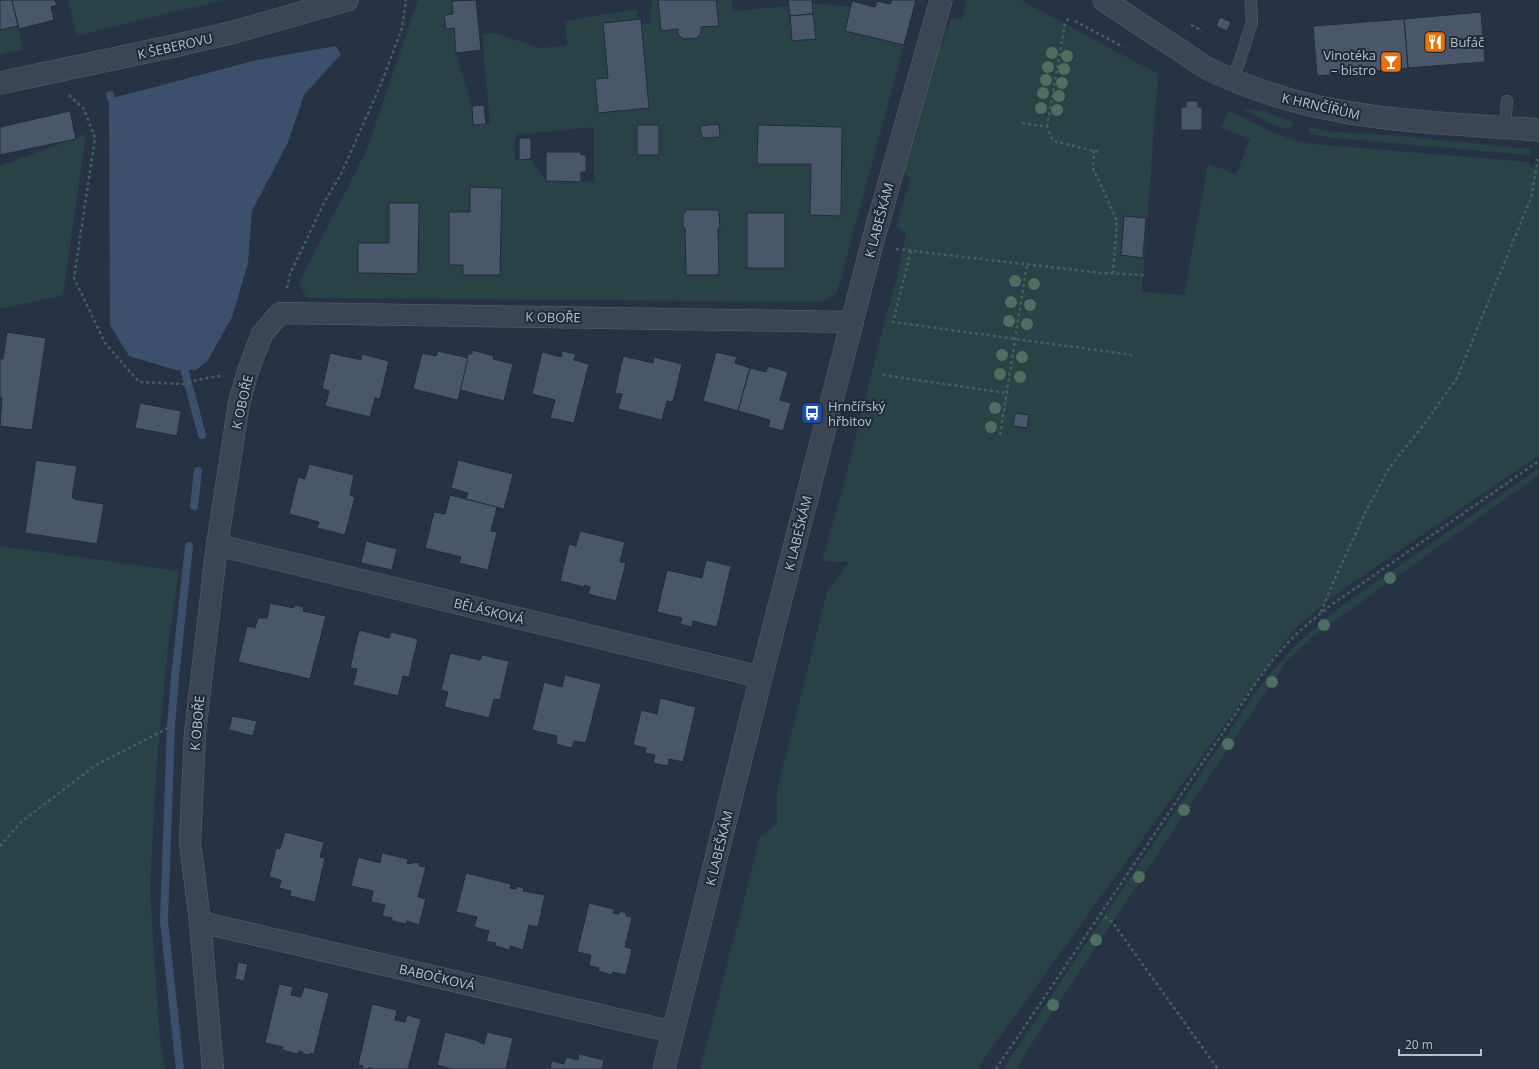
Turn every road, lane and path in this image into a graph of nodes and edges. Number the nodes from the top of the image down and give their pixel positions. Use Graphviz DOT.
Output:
graph roads {
  1 [pos="347,0"];
  2 [pos="406,0"];
  3 [pos="941,0"];
  4 [pos="1104,0"];
  5 [pos="1251,0"];
  6 [pos="1069,17"];
  7 [pos="1075,21"];
  8 [pos="1123,47"];
  9 [pos="58,72"];
  10 [pos="1232,80"];
  11 [pos="0,83"];
  12 [pos="1507,101"];
  13 [pos="1022,123"];
  14 [pos="1047,128"];
  15 [pos="1505,128"];
  16 [pos="1539,130"];
  17 [pos="1094,150"];
  18 [pos="1099,152"];
  19 [pos="1538,159"];
  20 [pos="891,248"];
  21 [pos="911,251"];
  22 [pos="1027,264"];
  23 [pos="1113,273"];
  24 [pos="1144,275"];
  25 [pos="280,313"];
  26 [pos="853,322"];
  27 [pos="1015,340"];
  28 [pos="1132,355"];
  29 [pos="883,375"];
  30 [pos="201,378"];
  31 [pos="1006,393"];
  32 [pos="1000,436"];
  33 [pos="1539,461"];
  34 [pos="217,545"];
  35 [pos="1321,613"];
  36 [pos="761,677"];
  37 [pos="198,709"];
  38 [pos="0,846"];
  39 [pos="1100,914"];
  40 [pos="200,922"];
  41 [pos="674,1032"];
  42 [pos="213,1069"];
  43 [pos="664,1069"];
  44 [pos="996,1069"];
  45 [pos="1218,1069"];
  1 -- 9 [label="street, K ŠEBEROVU"];
  2 -- 25 [label="path"];
  3 -- 26 [label="street, K LABEŠKÁM"];
  4 -- 10 [label="street, K HRNČÍŘŮM"];
  5 -- 10 [label="lane"];
  6 -- 14 [label="path"];
  7 -- 8 [label="path"];
  9 -- 11 [label="street, K ŠEBEROVU"];
  9 -- 30 [label="path"];
  10 -- 15 [label="street, K HRNČÍŘŮM"];
  12 -- 15 [label="lane"];
  13 -- 14 [label="path"];
  14 -- 17 [label="path"];
  15 -- 16 [label="street, K HRNČÍŘŮM"];
  17 -- 18 [label="path"];
  17 -- 23 [label="path"];
  19 -- 35 [label="path"];
  20 -- 21 [label="path"];
  21 -- 22 [label="path"];
  21 -- 27 [label="path"];
  22 -- 23 [label="path"];
  22 -- 27 [label="path"];
  23 -- 24 [label="path"];
  25 -- 26 [label="street, K OBOŘE"];
  25 -- 34 [label="street, K OBOŘE"];
  26 -- 36 [label="street, K LABEŠKÁM"];
  27 -- 28 [label="path"];
  27 -- 31 [label="path"];
  29 -- 31 [label="path"];
  31 -- 32 [label="path"];
  33 -- 35 [label="path"];
  34 -- 36 [label="street, BĚLÁSKOVÁ"];
  34 -- 37 [label="street, K OBOŘE"];
  35 -- 39 [label="path"];
  36 -- 41 [label="street, K LABEŠKÁM"];
  37 -- 38 [label="path"];
  37 -- 40 [label="street, K OBOŘE"];
  39 -- 44 [label="path"];
  39 -- 45 [label="path"];
  40 -- 41 [label="street, BABOČKOVÁ"];
  40 -- 42 [label="street, K OBOŘE"];
  41 -- 43 [label="street, K LABEŠKÁM"];
}
